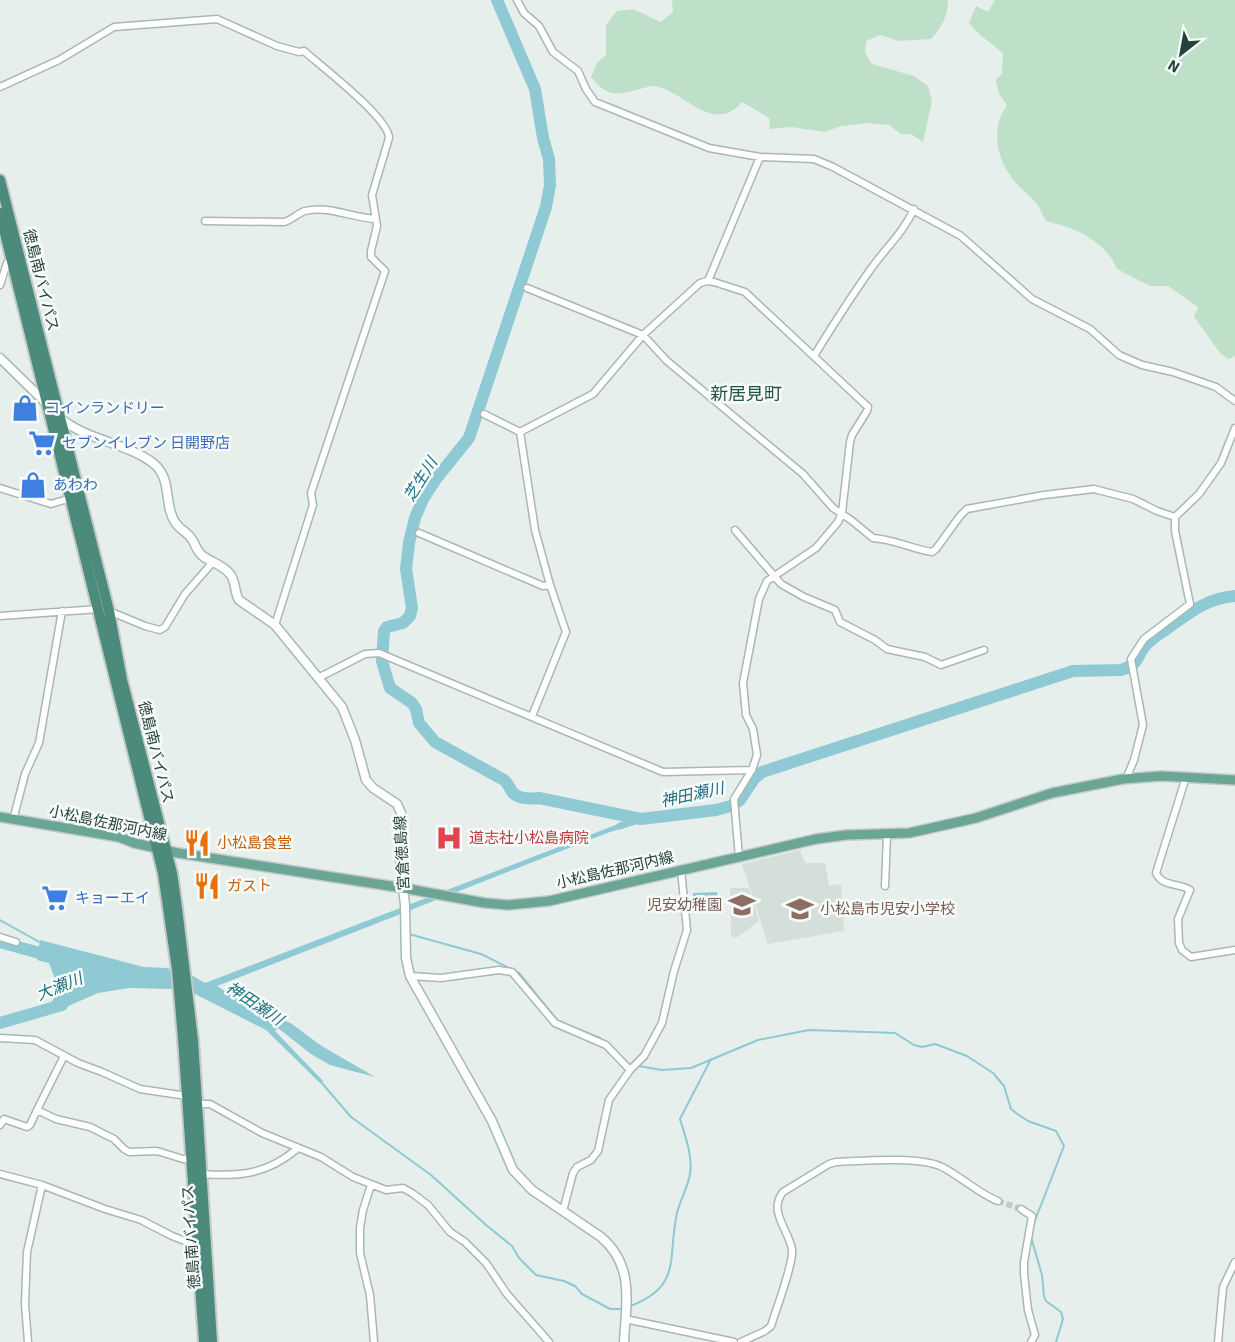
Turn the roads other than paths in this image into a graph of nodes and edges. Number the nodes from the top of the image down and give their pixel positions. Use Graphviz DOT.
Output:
graph roads {
  1 [pos="517,0"];
  2 [pos="0,87"];
  3 [pos="760,157"];
  4 [pos="0,180"];
  5 [pos="914,209"];
  6 [pos="0,213"];
  7 [pos="376,219"];
  8 [pos="205,221"];
  9 [pos="15,255"];
  10 [pos="708,281"];
  11 [pos="0,285"];
  12 [pos="527,288"];
  13 [pos="643,335"];
  14 [pos="814,356"];
  15 [pos="0,358"];
  16 [pos="1235,401"];
  17 [pos="48,405"];
  18 [pos="484,414"];
  19 [pos="59,417"];
  20 [pos="1235,428"];
  21 [pos="520,432"];
  22 [pos="0,488"];
  23 [pos="71,498"];
  24 [pos="842,513"];
  25 [pos="1175,517"];
  26 [pos="735,530"];
  27 [pos="419,533"];
  28 [pos="213,562"];
  29 [pos="774,576"];
  30 [pos="550,585"];
  31 [pos="104,610"];
  32 [pos="62,611"];
  33 [pos="0,616"];
  34 [pos="275,625"];
  35 [pos="984,650"];
  36 [pos="318,678"];
  37 [pos="532,716"];
  38 [pos="752,770"];
  39 [pos="1186,777"];
  40 [pos="1126,779"];
  41 [pos="1235,780"];
  42 [pos="0,817"];
  43 [pos="13,820"];
  44 [pos="887,835"];
  45 [pos="161,848"];
  46 [pos="739,857"];
  47 [pos="681,870"];
  48 [pos="885,886"];
  49 [pos="403,888"];
  50 [pos="0,938"];
  51 [pos="16,942"];
  52 [pos="1235,950"];
  53 [pos="410,976"];
  54 [pos="0,1038"];
  55 [pos="188,1039"];
  56 [pos="64,1056"];
  57 [pos="630,1070"];
  58 [pos="187,1096"];
  59 [pos="197,1104"];
  60 [pos="37,1110"];
  61 [pos="0,1125"];
  62 [pos="297,1149"];
  63 [pos="195,1160"];
  64 [pos="0,1174"];
  65 [pos="202,1174"];
  66 [pos="42,1185"];
  67 [pos="371,1185"];
  68 [pos="998,1201"];
  69 [pos="1021,1209"];
  70 [pos="563,1211"];
  71 [pos="201,1242"];
  72 [pos="1235,1262"];
  73 [pos="625,1319"];
  74 [pos="28,1342"];
  75 [pos="204,1342"];
  76 [pos="212,1342"];
  77 [pos="374,1342"];
  78 [pos="549,1342"];
  79 [pos="624,1342"];
  80 [pos="734,1342"];
  81 [pos="741,1342"];
  82 [pos="1031,1342"];
  83 [pos="1218,1342"];
  1 -- 3 [label="street"];
  2 -- 7 [label="street"];
  3 -- 5 [label="street"];
  3 -- 10 [label="street"];
  4 -- 9 [label="highway, 徳島南バイパス"];
  5 -- 14 [label="street"];
  5 -- 16 [label="street"];
  6 -- 9 [label="highway, 徳島南バイパス"];
  7 -- 8 [label="street"];
  7 -- 34 [label="street"];
  9 -- 11 [label="street"];
  9 -- 17 [label="highway, 徳島南バイパス"];
  9 -- 19 [label="highway, 徳島南バイパス"];
  10 -- 13 [label="street"];
  10 -- 14 [label="street"];
  12 -- 13 [label="street"];
  13 -- 21 [label="street"];
  13 -- 24 [label="street"];
  14 -- 24 [label="street"];
  15 -- 17 [label="main road, 宮倉徳島線"];
  17 -- 19 [label="main road, 宮倉徳島線"];
  17 -- 23 [label="highway, 徳島南バイパス"];
  18 -- 21 [label="street"];
  19 -- 28 [label="main road, 宮倉徳島線"];
  19 -- 31 [label="highway, 徳島南バイパス"];
  20 -- 25 [label="street"];
  21 -- 30 [label="street"];
  22 -- 23 [label="street"];
  23 -- 31 [label="highway, 徳島南バイパス"];
  24 -- 25 [label="street"];
  24 -- 29 [label="street"];
  25 -- 40 [label="street"];
  26 -- 29 [label="street"];
  27 -- 30 [label="street"];
  28 -- 31 [label="street"];
  28 -- 34 [label="main road, 宮倉徳島線"];
  29 -- 35 [label="street"];
  29 -- 38 [label="street"];
  30 -- 37 [label="street"];
  31 -- 32 [label="street"];
  31 -- 45 [label="highway, 徳島南バイパス"];
  32 -- 33 [label="street"];
  32 -- 43 [label="street"];
  34 -- 36 [label="main road, 宮倉徳島線"];
  36 -- 37 [label="street"];
  36 -- 49 [label="main road, 宮倉徳島線"];
  37 -- 38 [label="street"];
  38 -- 46 [label="street"];
  39 -- 40 [label="main road, 小松島佐那河内線"];
  39 -- 41 [label="main road, 小松島佐那河内線"];
  39 -- 52 [label="street"];
  40 -- 44 [label="main road, 小松島佐那河内線"];
  42 -- 43 [label="main road, 小松島佐那河内線"];
  43 -- 45 [label="main road, 小松島佐那河内線"];
  44 -- 46 [label="main road, 小松島佐那河内線"];
  44 -- 48 [label="street"];
  45 -- 49 [label="main road, 小松島佐那河内線"];
  45 -- 55 [label="highway, 徳島南バイパス"];
  46 -- 47 [label="main road, 小松島佐那河内線"];
  47 -- 49 [label="main road, 小松島佐那河内線"];
  47 -- 57 [label="street"];
  49 -- 53 [label="main road, 宮倉徳島線"];
  50 -- 51 [label="street"];
  53 -- 57 [label="street"];
  53 -- 70 [label="main road, 宮倉徳島線"];
  54 -- 56 [label="street"];
  55 -- 58 [label="highway, 徳島南バイパス"];
  55 -- 59 [label="highway, 徳島南バイパス"];
  56 -- 58 [label="street"];
  56 -- 60 [label="street"];
  57 -- 70 [label="street"];
  58 -- 63 [label="highway, 徳島南バイパス"];
  59 -- 62 [label="street"];
  59 -- 63 [label="highway, 徳島南バイパス"];
  60 -- 61 [label="street"];
  60 -- 63 [label="street"];
  62 -- 65 [label="street"];
  62 -- 67 [label="street"];
  63 -- 65 [label="highway, 徳島南バイパス"];
  63 -- 71 [label="highway, 徳島南バイパス"];
  64 -- 66 [label="street"];
  65 -- 71 [label="highway, 徳島南バイパス"];
  66 -- 71 [label="street"];
  66 -- 74 [label="street"];
  67 -- 77 [label="street"];
  67 -- 78 [label="street"];
  68 -- 81 [label="street"];
  69 -- 82 [label="street"];
  70 -- 73 [label="main road, 宮倉徳島線"];
  71 -- 75 [label="highway, 徳島南バイパス"];
  71 -- 76 [label="highway, 徳島南バイパス"];
  72 -- 83 [label="street"];
  73 -- 79 [label="main road, 宮倉徳島線"];
  73 -- 80 [label="street"];
}
